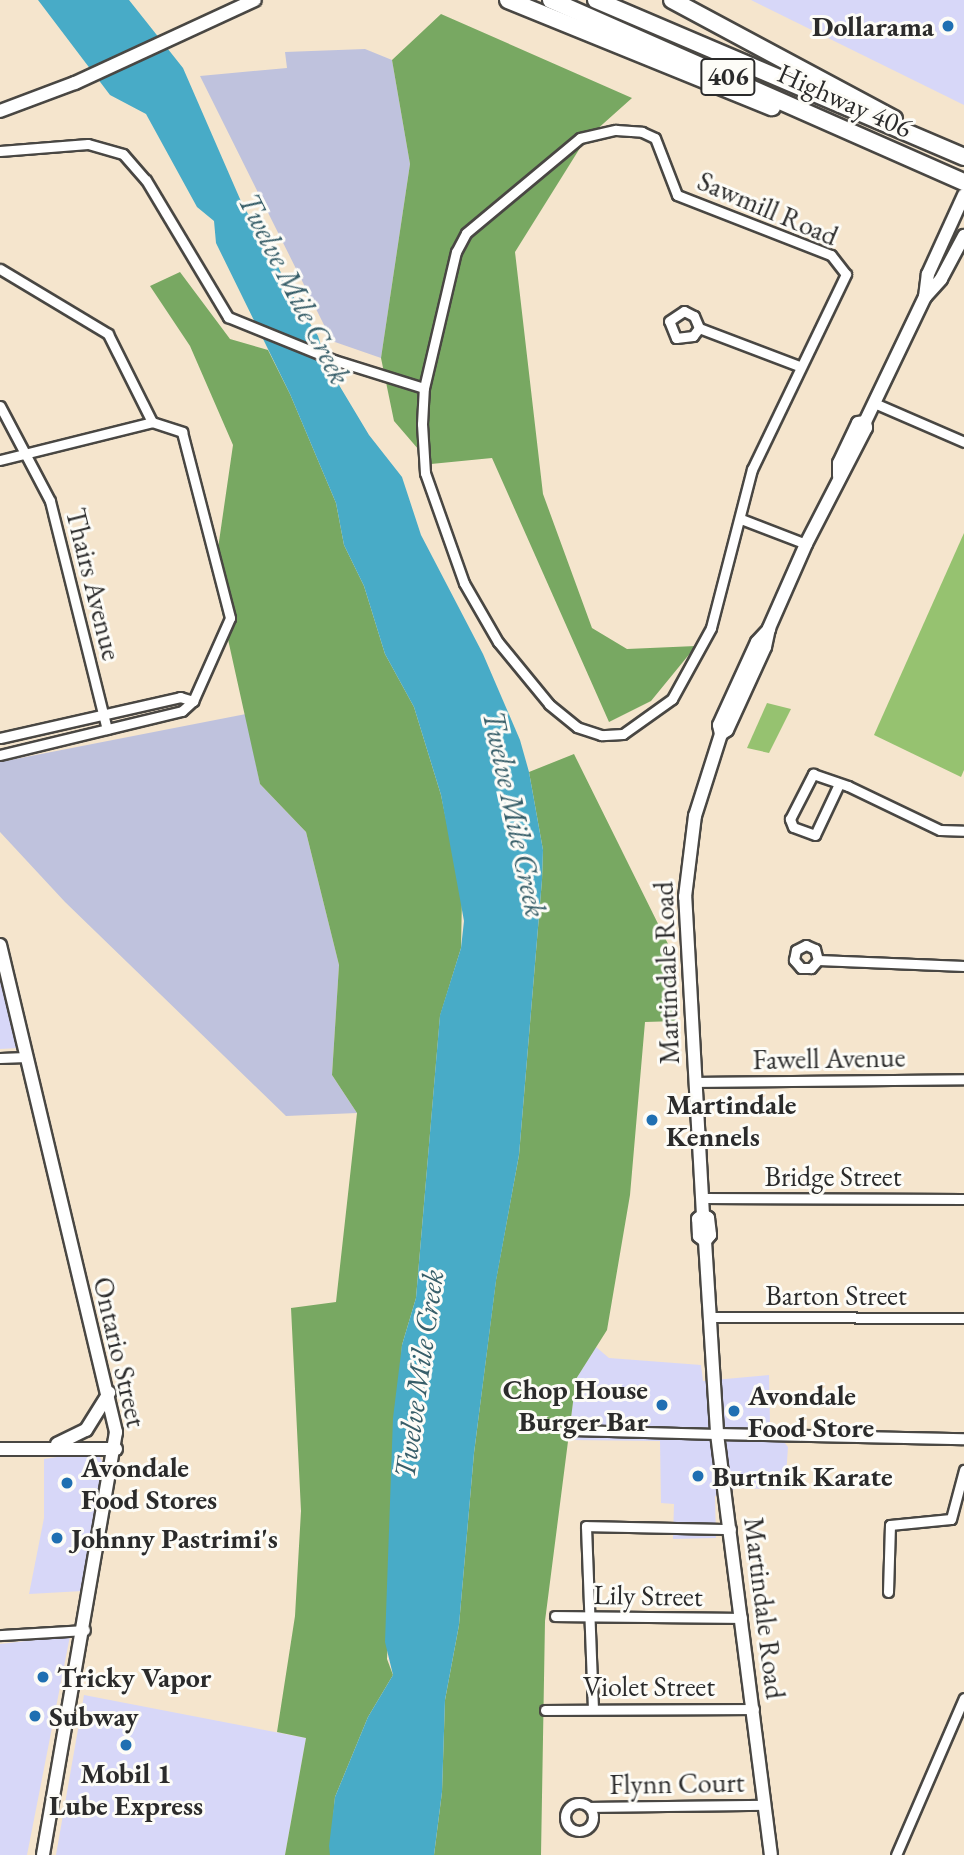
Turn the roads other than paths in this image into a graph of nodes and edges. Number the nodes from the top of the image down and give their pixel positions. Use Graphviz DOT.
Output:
graph roads {
  1 [pos="255,0"];
  2 [pos="508,0"];
  3 [pos="551,0"];
  4 [pos="596,0"];
  5 [pos="672,0"];
  6 [pos="0,111"];
  7 [pos="0,151"];
  8 [pos="903,155"];
  9 [pos="964,157"];
  10 [pos="964,182"];
  11 [pos="964,195"];
  12 [pos="964,236"];
  13 [pos="0,269"];
  14 [pos="925,297"];
  15 [pos="699,328"];
  16 [pos="799,366"];
  17 [pos="424,388"];
  18 [pos="874,403"];
  19 [pos="0,406"];
  20 [pos="152,422"];
  21 [pos="964,442"];
  22 [pos="27,453"];
  23 [pos="0,460"];
  24 [pos="741,519"];
  25 [pos="806,544"];
  26 [pos="193,701"];
  27 [pos="103,715"];
  28 [pos="107,729"];
  29 [pos="0,738"];
  30 [pos="0,755"];
  31 [pos="839,784"];
  32 [pos="964,831"];
  33 [pos="0,946"];
  34 [pos="818,960"];
  35 [pos="964,966"];
  36 [pos="26,1057"];
  37 [pos="0,1058"];
  38 [pos="964,1079"];
  39 [pos="695,1082"];
  40 [pos="702,1198"];
  41 [pos="964,1199"];
  42 [pos="708,1317"];
  43 [pos="964,1318"];
  44 [pos="109,1392"];
  45 [pos="572,1430"];
  46 [pos="717,1434"];
  47 [pos="964,1439"];
  48 [pos="55,1445"];
  49 [pos="0,1448"];
  50 [pos="116,1449"];
  51 [pos="964,1470"];
  52 [pos="731,1529"];
  53 [pos="888,1592"];
  54 [pos="555,1616"];
  55 [pos="593,1617"];
  56 [pos="742,1618"];
  57 [pos="85,1630"];
  58 [pos="0,1635"];
  59 [pos="964,1698"];
  60 [pos="593,1709"];
  61 [pos="754,1709"];
  62 [pos="545,1710"];
  63 [pos="961,1712"];
  64 [pos="764,1805"];
  65 [pos="590,1807"];
  66 [pos="43,1855"];
  67 [pos="771,1855"];
  68 [pos="896,1855"];
  1 -- 6 [label="main road"];
  2 -- 8 [label="highway"];
  3 -- 8 [label="highway, Highway 406 / 406"];
  4 -- 9 [label="highway, Highway 406 / 406"];
  5 -- 9 [label="highway"];
  7 -- 17 [label="street"];
  8 -- 10 [label="highway, Highway 406 / 406"];
  11 -- 14 [label="main road, Martindale Road"];
  12 -- 14 [label="main road, Martindale Road"];
  13 -- 20 [label="street"];
  14 -- 18 [label="main road, Martindale Road"];
  15 -- 16 [label="street"];
  16 -- 17 [label="street, Sawmill Road"];
  16 -- 24 [label="street, Sawmill Road"];
  17 -- 24 [label="street, Sawmill Road"];
  18 -- 21 [label="street"];
  18 -- 25 [label="main road, Martindale Road"];
  19 -- 22 [label="street, Thairs Avenue"];
  20 -- 22 [label="street"];
  20 -- 26 [label="street"];
  22 -- 23 [label="street"];
  22 -- 27 [label="street, Thairs Avenue"];
  24 -- 25 [label="street"];
  25 -- 39 [label="main road, Martindale Road"];
  26 -- 27 [label="street"];
  26 -- 28 [label="street"];
  27 -- 28 [label="street, Thairs Avenue"];
  27 -- 29 [label="street"];
  28 -- 30 [label="street"];
  31 -- 31 [label="street"];
  31 -- 32 [label="street"];
  33 -- 36 [label="main road, Ontario Street"];
  34 -- 35 [label="street"];
  36 -- 37 [label="street"];
  36 -- 44 [label="main road, Ontario Street"];
  38 -- 39 [label="street, Fawell Avenue"];
  39 -- 40 [label="main road, Martindale Road"];
  40 -- 41 [label="street, Bridge Street"];
  40 -- 42 [label="main road, Martindale Road"];
  42 -- 43 [label="street, Barton Street"];
  42 -- 46 [label="main road, Martindale Road"];
  44 -- 48 [label="main road"];
  44 -- 50 [label="main road, Ontario Street"];
  45 -- 46 [label="street"];
  46 -- 47 [label="street"];
  46 -- 52 [label="main road, Martindale Road"];
  48 -- 49 [label="main road"];
  48 -- 50 [label="main road"];
  50 -- 57 [label="main road, Ontario Street"];
  51 -- 53 [label="street"];
  52 -- 55 [label="street"];
  52 -- 56 [label="main road, Martindale Road"];
  54 -- 55 [label="street, Lily Street"];
  55 -- 56 [label="street, Lily Street"];
  55 -- 60 [label="street"];
  56 -- 61 [label="main road, Martindale Road"];
  57 -- 58 [label="street"];
  57 -- 66 [label="main road, Ontario Street"];
  59 -- 63 [label="street"];
  60 -- 61 [label="street, Violet Street"];
  60 -- 62 [label="street, Violet Street"];
  61 -- 64 [label="main road, Martindale Road"];
  63 -- 68 [label="street"];
  64 -- 65 [label="street, Flynn Court"];
  64 -- 67 [label="main road, Martindale Road"];
}
